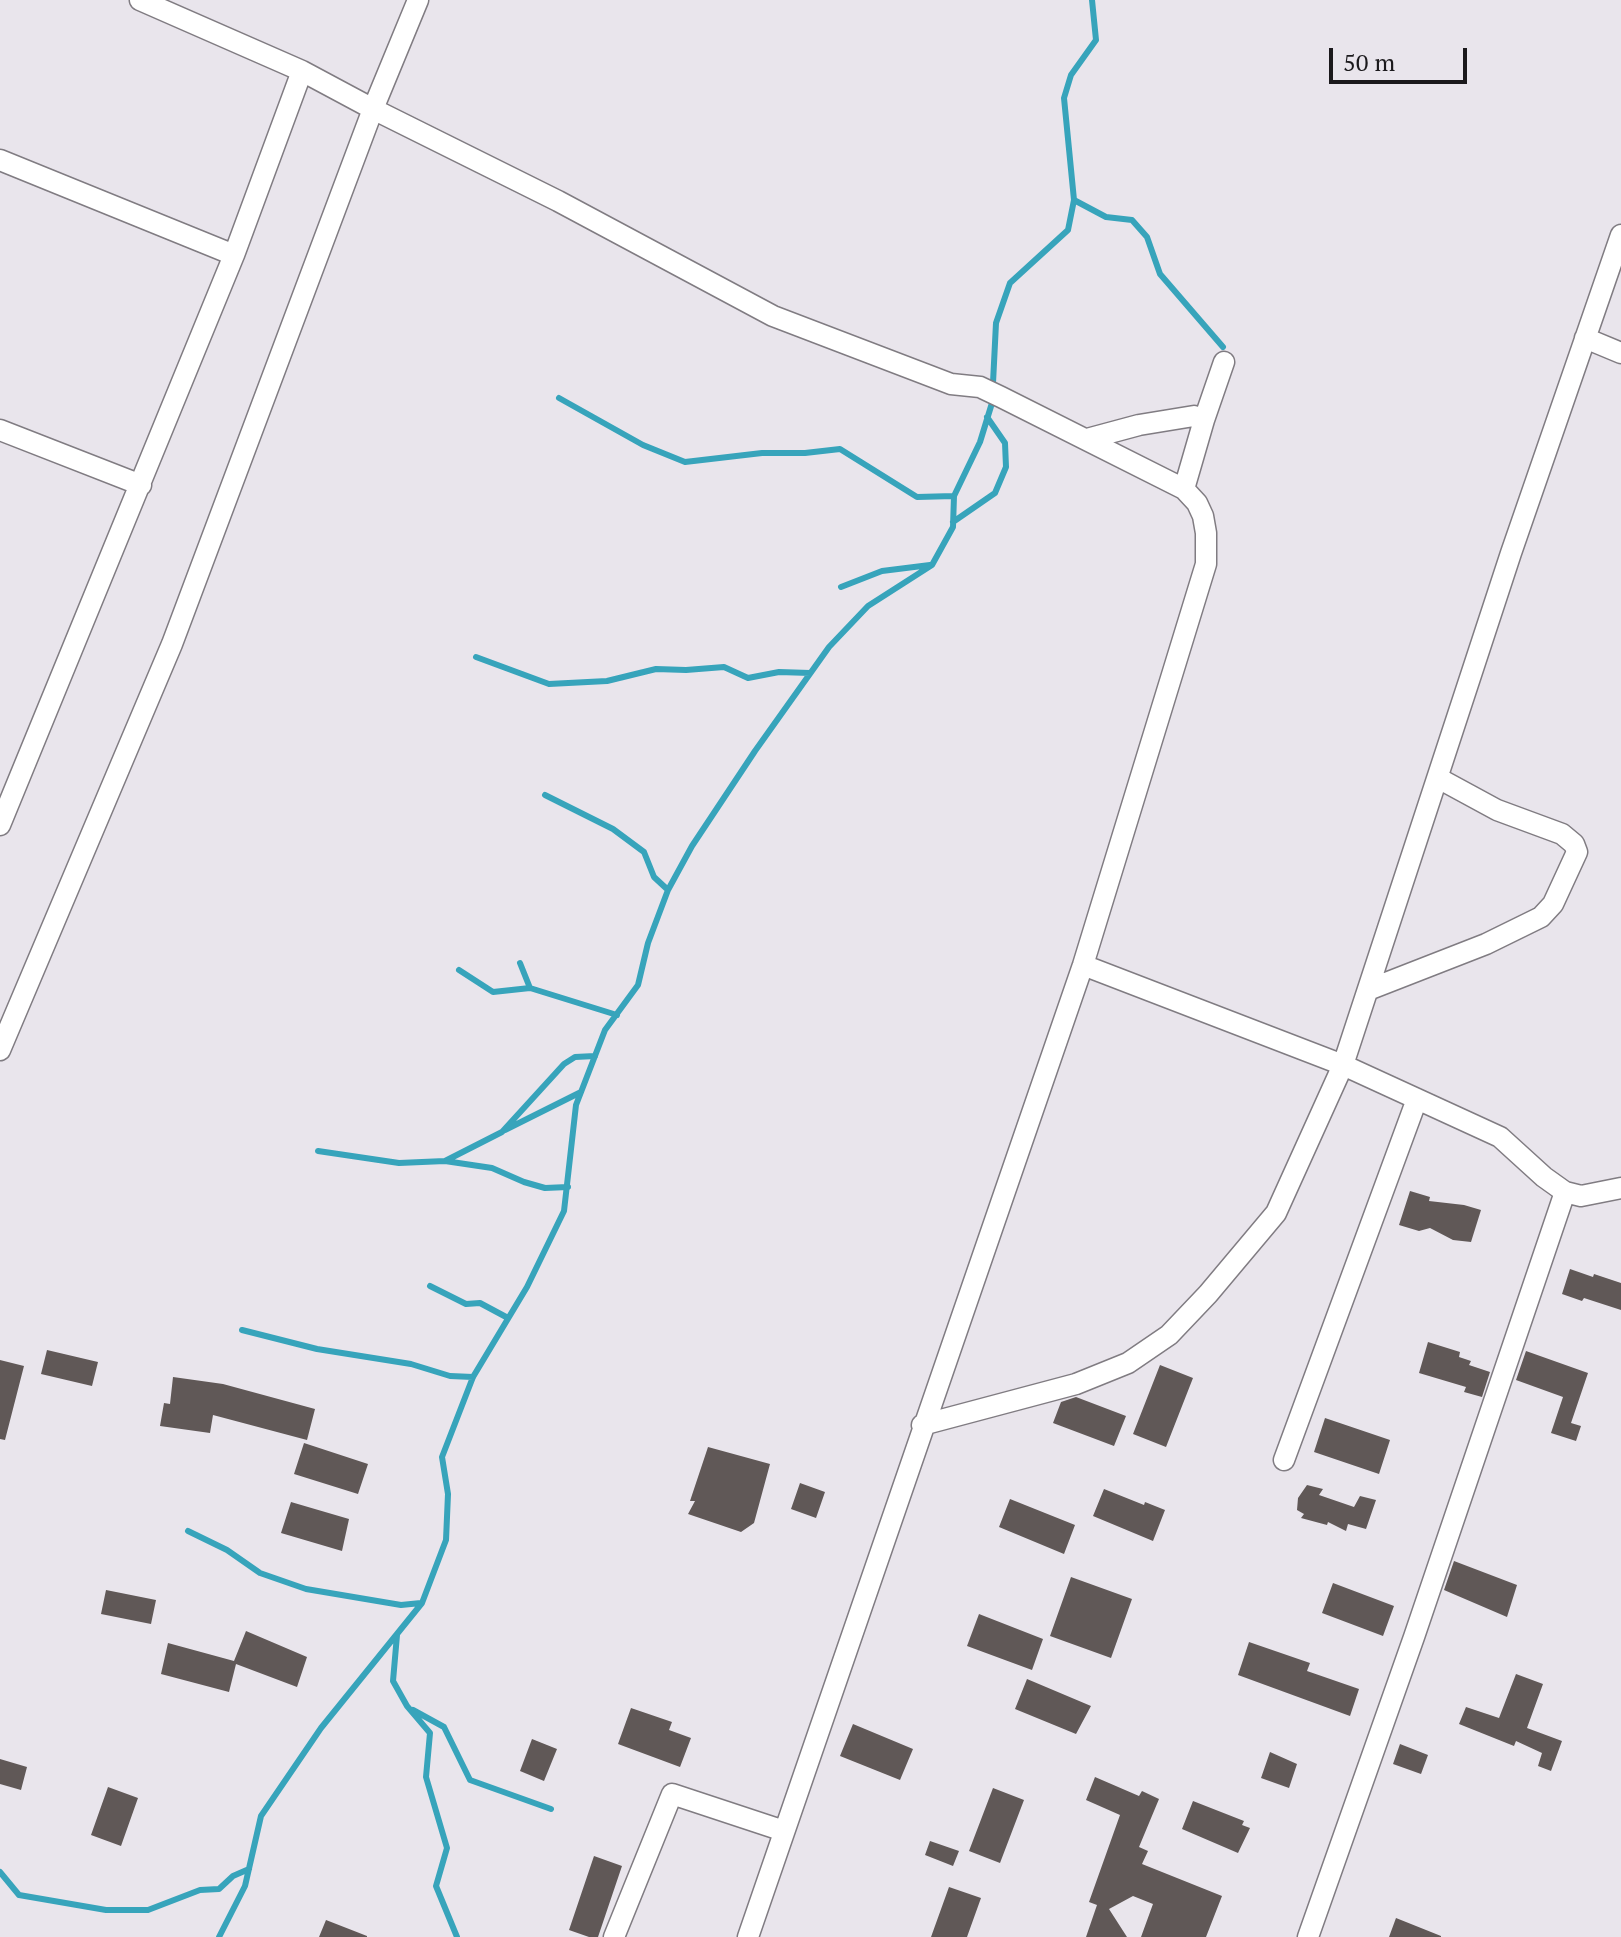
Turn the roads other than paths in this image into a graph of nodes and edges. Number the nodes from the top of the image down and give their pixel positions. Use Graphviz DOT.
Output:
graph roads {
  1 [pos="140,0"];
  2 [pos="418,0"];
  3 [pos="302,71"];
  4 [pos="373,109"];
  5 [pos="0,160"];
  6 [pos="1621,235"];
  7 [pos="234,255"];
  8 [pos="1585,338"];
  9 [pos="1621,353"];
  10 [pos="1224,362"];
  11 [pos="1204,420"];
  12 [pos="0,430"];
  13 [pos="1087,439"];
  14 [pos="141,485"];
  15 [pos="1184,489"];
  16 [pos="1438,778"];
  17 [pos="0,825"];
  18 [pos="1083,965"];
  19 [pos="1368,990"];
  20 [pos="0,1050"];
  21 [pos="1343,1065"];
  22 [pos="1417,1099"];
  23 [pos="1621,1188"];
  24 [pos="1565,1192"];
  25 [pos="922,1425"];
  26 [pos="1284,1460"];
  27 [pos="784,1831"];
  28 [pos="614,1937"];
  29 [pos="748,1937"];
  30 [pos="1308,1937"];
  1 -- 3 [label="street"];
  2 -- 4 [label="street"];
  3 -- 4 [label="street"];
  3 -- 7 [label="street"];
  4 -- 13 [label="street"];
  4 -- 20 [label="street"];
  5 -- 7 [label="street"];
  6 -- 8 [label="street"];
  7 -- 14 [label="street"];
  8 -- 9 [label="street"];
  8 -- 16 [label="street"];
  10 -- 11 [label="street"];
  11 -- 13 [label="street"];
  11 -- 15 [label="street"];
  12 -- 14 [label="street"];
  13 -- 15 [label="street"];
  14 -- 17 [label="street"];
  15 -- 18 [label="street"];
  16 -- 19 [label="street"];
  16 -- 19 [label="street"];
  18 -- 21 [label="street"];
  18 -- 25 [label="street"];
  19 -- 21 [label="street"];
  21 -- 22 [label="street"];
  21 -- 25 [label="street"];
  22 -- 24 [label="street"];
  22 -- 26 [label="street"];
  23 -- 24 [label="street"];
  24 -- 30 [label="street"];
  25 -- 27 [label="street"];
  27 -- 28 [label="street"];
  27 -- 29 [label="street"];
}
